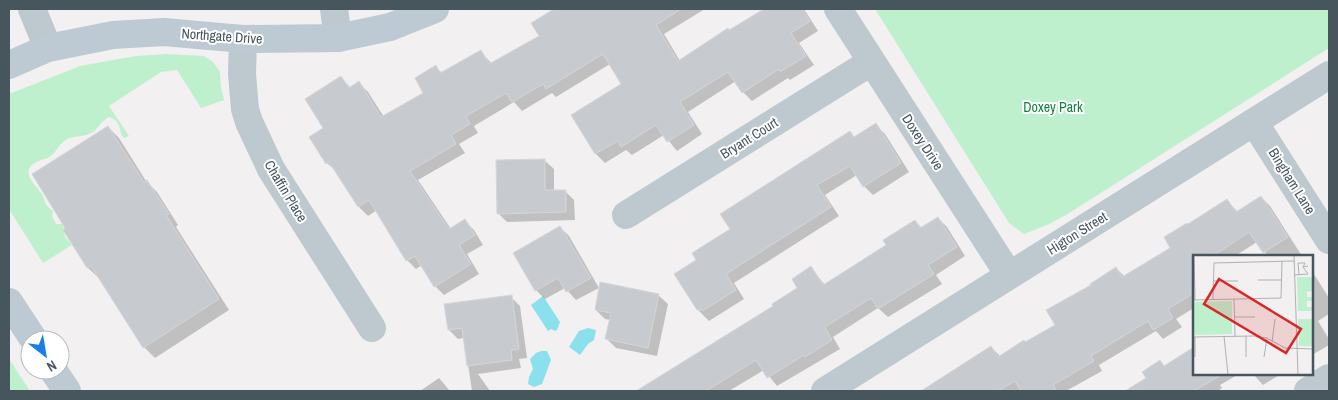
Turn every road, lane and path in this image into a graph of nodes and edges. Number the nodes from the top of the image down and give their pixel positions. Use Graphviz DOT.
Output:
graph roads {
  1 [pos="32,9"];
  2 [pos="334,9"];
  3 [pos="435,9"];
  4 [pos="838,9"];
  5 [pos="338,38"];
  6 [pos="243,39"];
  7 [pos="48,48"];
  8 [pos="871,62"];
  9 [pos="9,66"];
  10 [pos="1329,75"];
  11 [pos="1254,122"];
  12 [pos="626,215"];
  13 [pos="1329,240"];
  14 [pos="1009,275"];
  15 [pos="9,302"];
  16 [pos="372,328"];
  17 [pos="27,330"];
  18 [pos="1329,378"];
  19 [pos="60,380"];
  20 [pos="67,391"];
  21 [pos="825,391"];
  22 [pos="1308,391"];
  1 -- 7 [label="street"];
  2 -- 5 [label="street"];
  3 -- 5 [label="street, Northgate Drive"];
  4 -- 8 [label="street, Doxey Drive"];
  5 -- 6 [label="street, Northgate Drive"];
  6 -- 7 [label="street, Northgate Drive"];
  6 -- 16 [label="street, Chaffin Place"];
  7 -- 9 [label="street, Northgate Drive"];
  8 -- 12 [label="street, Bryant Court"];
  8 -- 14 [label="street, Doxey Drive"];
  10 -- 11 [label="street, Higton Street"];
  11 -- 13 [label="street, Bingham Lane"];
  11 -- 14 [label="street, Higton Street"];
  14 -- 21 [label="street, Higton Street"];
  15 -- 17 [label="street"];
  18 -- 22 [label="street"];
  19 -- 20 [label="street"];
}
